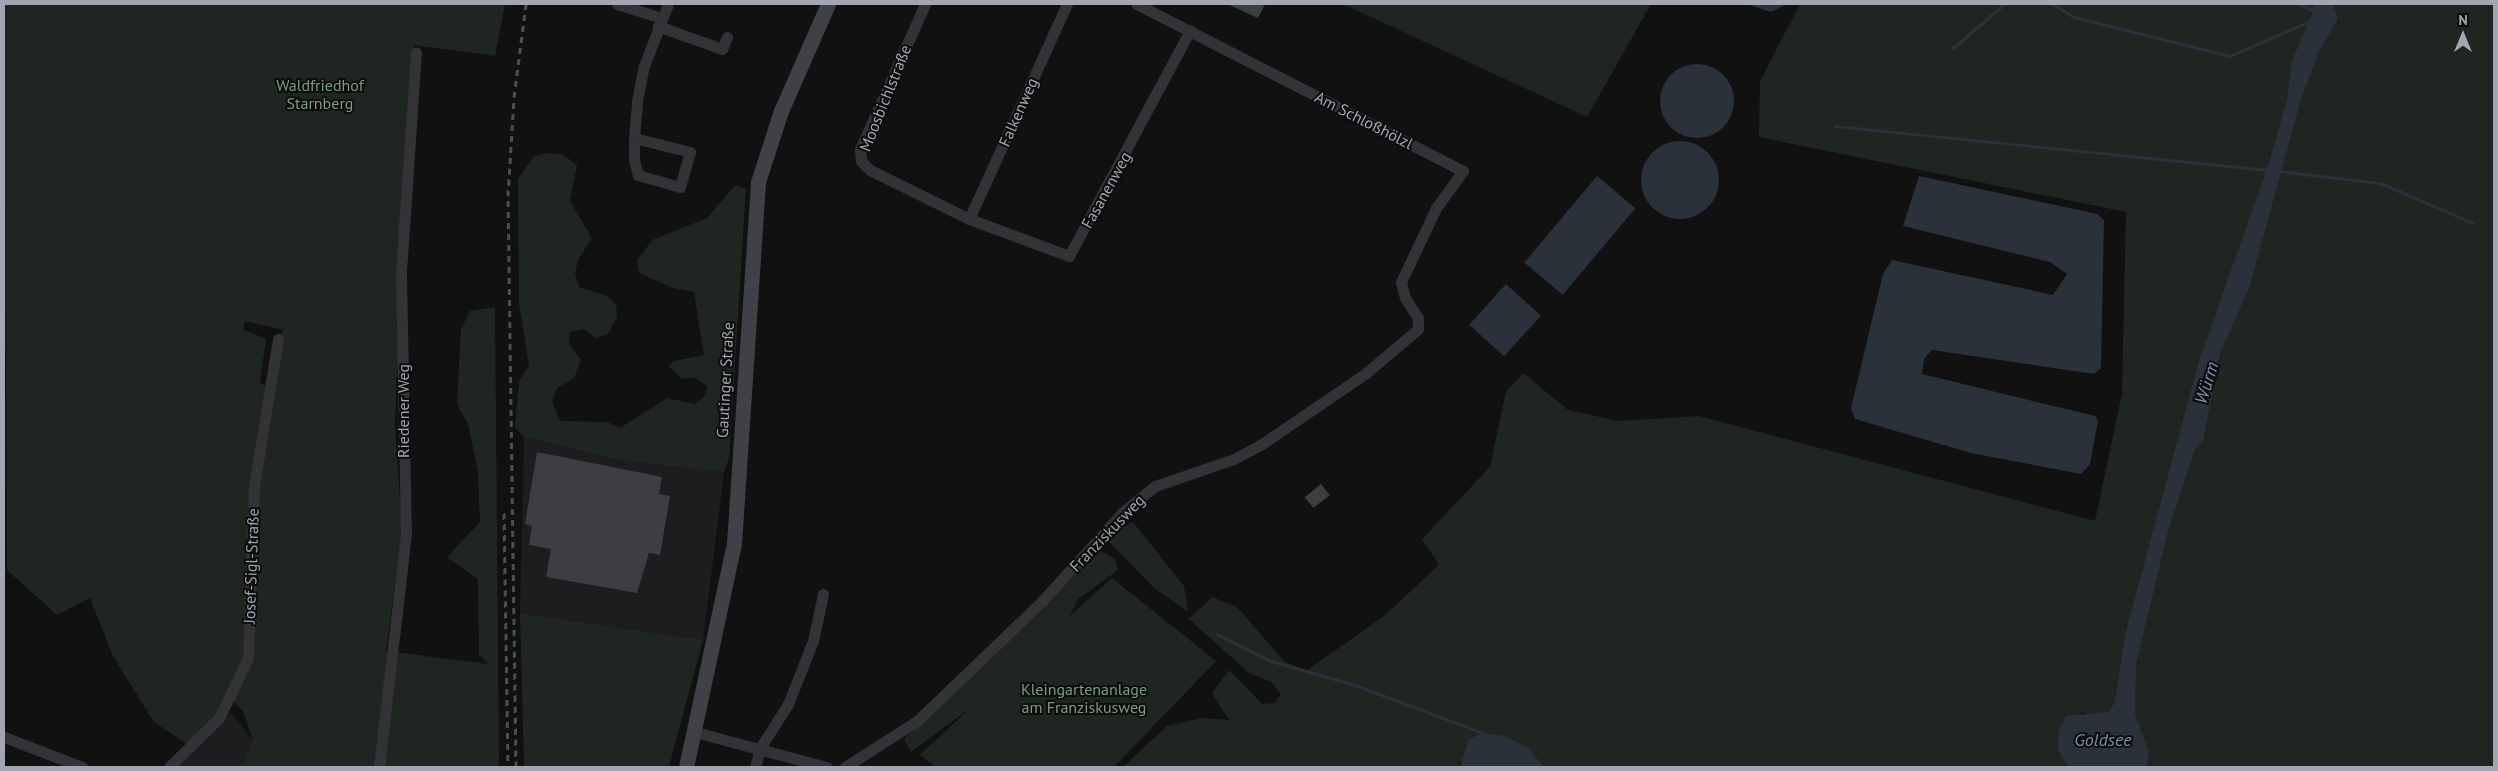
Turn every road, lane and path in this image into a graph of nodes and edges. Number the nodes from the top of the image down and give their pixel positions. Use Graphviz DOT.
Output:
graph roads {
  1 [pos="617,4"];
  2 [pos="668,4"];
  3 [pos="828,4"];
  4 [pos="925,4"];
  5 [pos="1067,4"];
  6 [pos="1136,4"];
  7 [pos="660,22"];
  8 [pos="1190,30"];
  9 [pos="727,37"];
  10 [pos="416,53"];
  11 [pos="634,138"];
  12 [pos="970,219"];
  13 [pos="1404,298"];
  14 [pos="278,339"];
  15 [pos="823,594"];
  16 [pos="695,732"];
  17 [pos="4,737"];
  18 [pos="760,748"];
  19 [pos="82,767"];
  20 [pos="169,767"];
  21 [pos="380,767"];
  22 [pos="686,767"];
  23 [pos="755,767"];
  24 [pos="827,767"];
  25 [pos="846,767"];
  1 -- 7 [label="street"];
  2 -- 7 [label="street"];
  3 -- 16 [label="main road, Gautinger Straße"];
  4 -- 12 [label="street, Moosbichlstraße"];
  5 -- 12 [label="street, Falkenweg"];
  6 -- 8 [label="street, Am Schloßhölzl"];
  7 -- 9 [label="street"];
  7 -- 11 [label="street"];
  8 -- 12 [label="street, Fasanenweg"];
  8 -- 13 [label="street, Am Schloßhölzl"];
  10 -- 21 [label="street, Riedener Weg"];
  11 -- 11 [label="street"];
  13 -- 25 [label="street, Franziskusweg"];
  14 -- 20 [label="street, Josef-Sigl-Straße"];
  15 -- 18 [label="street"];
  16 -- 18 [label="street"];
  16 -- 22 [label="main road, Gautinger Straße"];
  17 -- 19 [label="street"];
  18 -- 23 [label="street"];
  18 -- 24 [label="street"];
}
